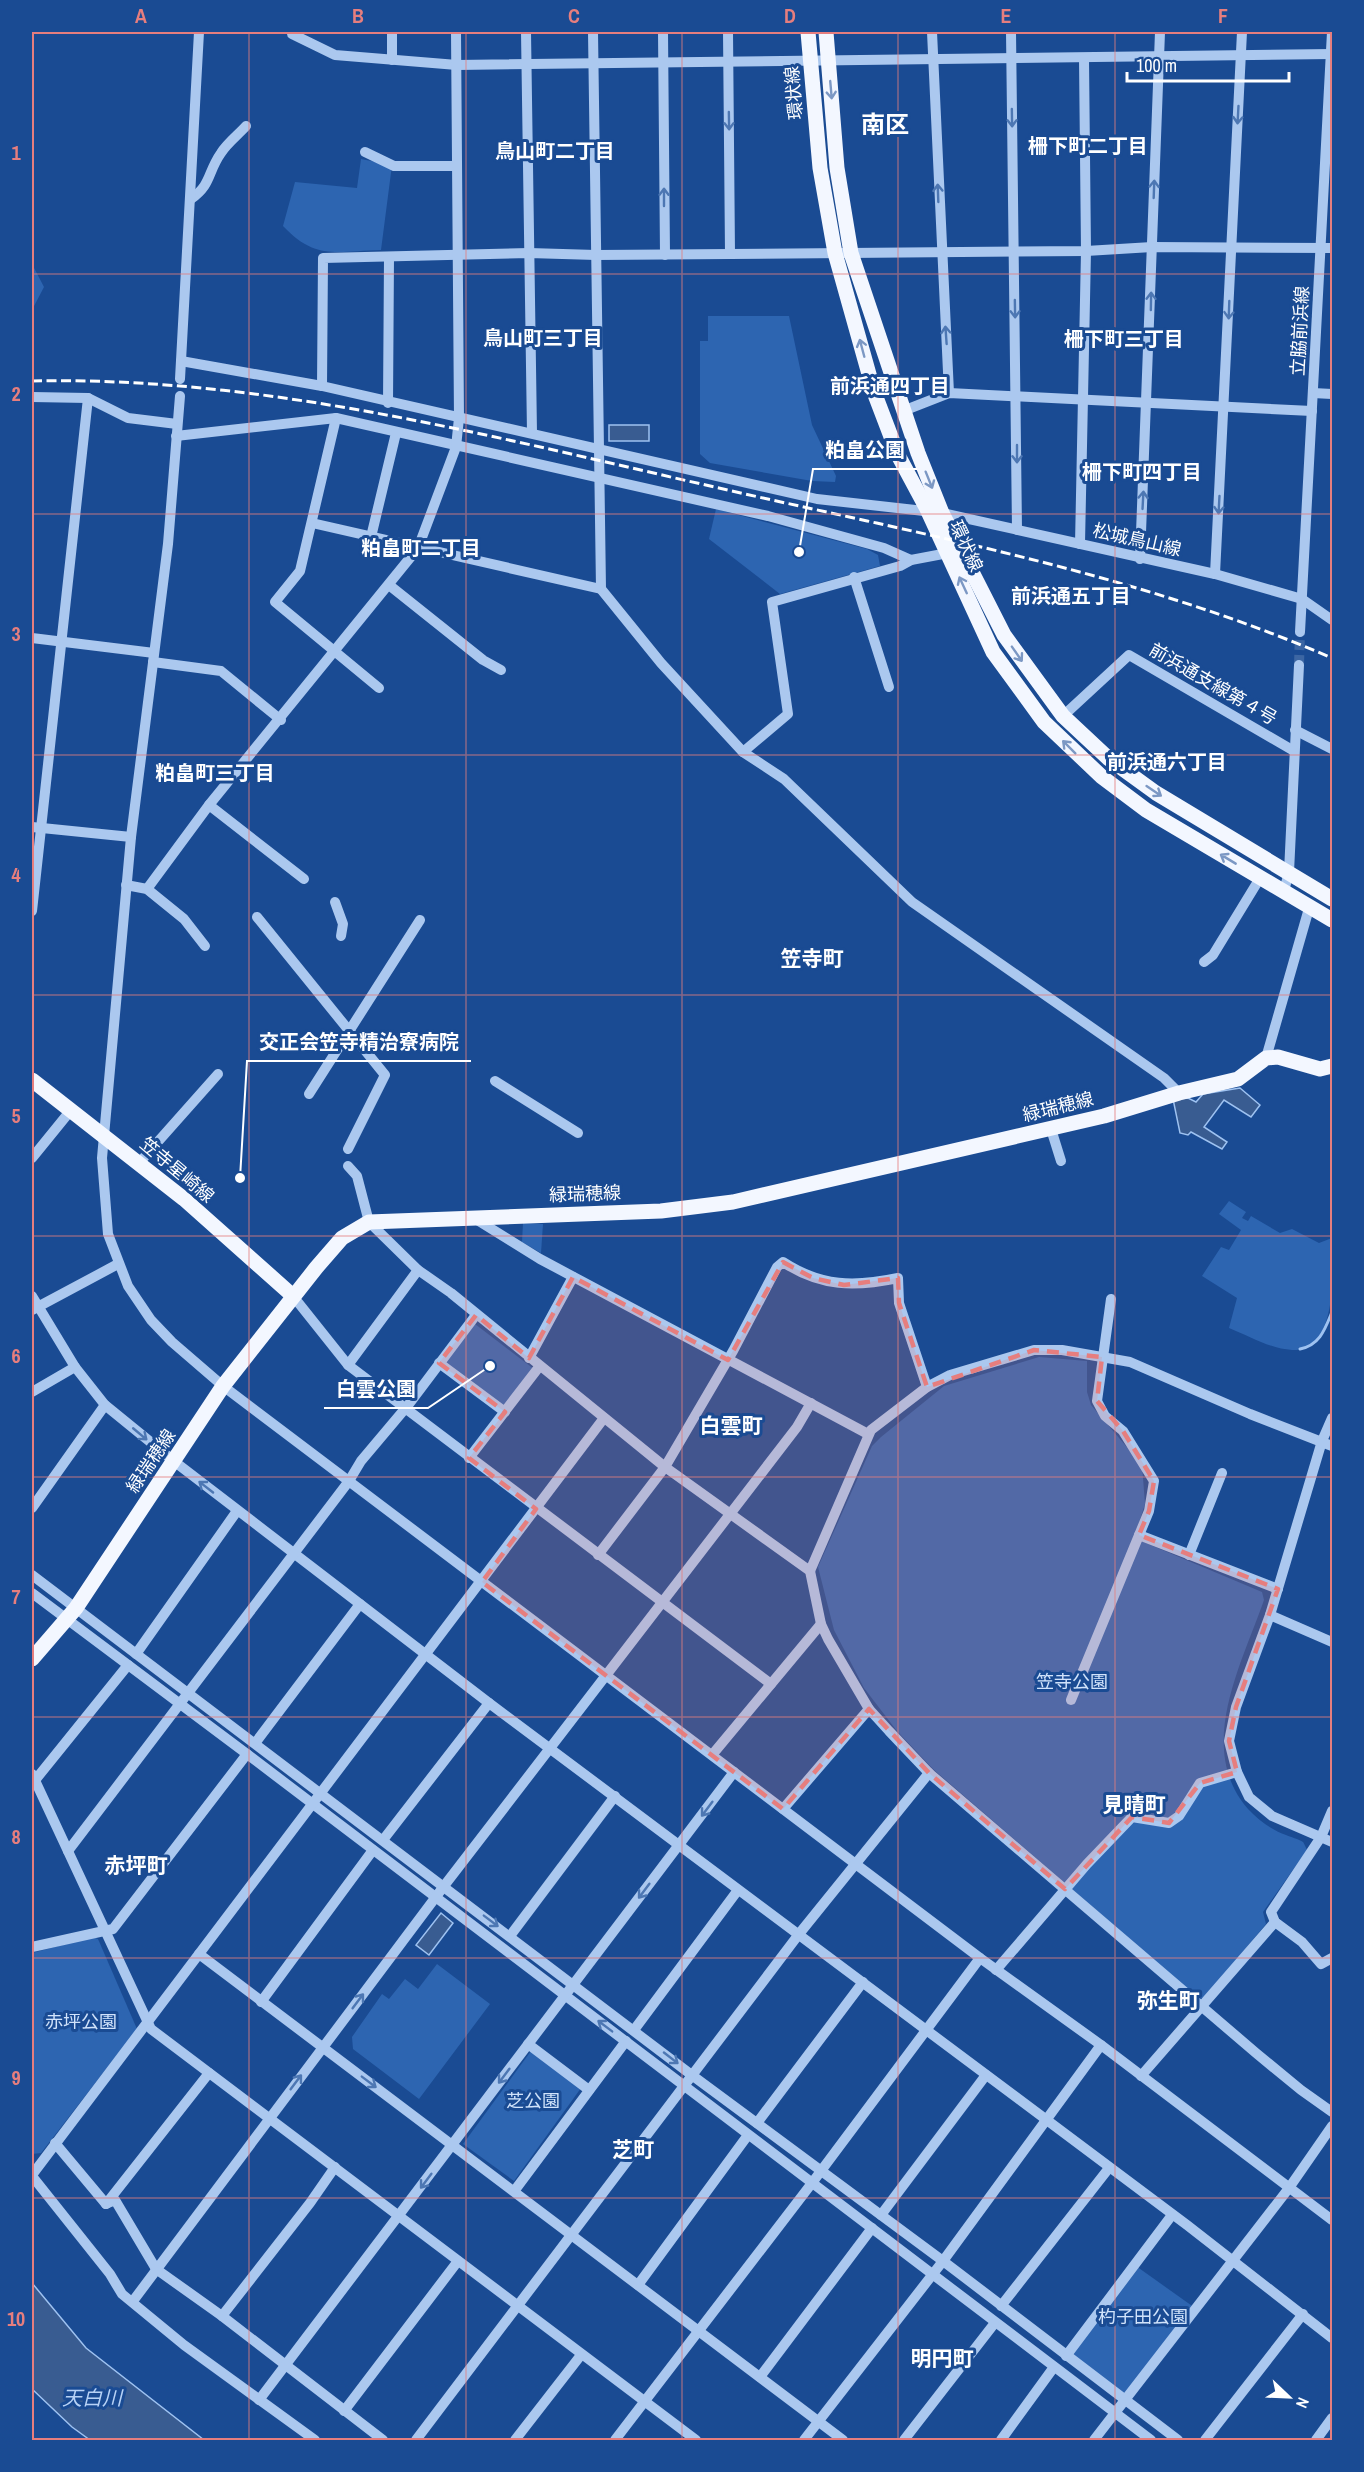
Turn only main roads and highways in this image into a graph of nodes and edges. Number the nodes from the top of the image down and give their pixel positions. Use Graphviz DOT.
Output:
graph roads {
  1 [pos="808,32"];
  2 [pos="826,32"];
  3 [pos="843,253"];
  4 [pos="935,511"];
  5 [pos="1332,899"];
  6 [pos="1332,920"];
  7 [pos="1330,1070"];
  8 [pos="32,1080"];
  9 [pos="293,1296"];
  10 [pos="32,1659"];
  1 -- 3 [label="main road, 環状線"];
  2 -- 3 [label="main road, 環状線, one-way"];
  3 -- 4 [label="main road, 環状線, one-way"];
  4 -- 3 [label="main road, 環状線, one-way"];
  4 -- 5 [label="main road, 環状線, one-way"];
  6 -- 4 [label="main road, 環状線, one-way"];
  7 -- 9 [label="main road, 緑瑞穂線"];
  8 -- 9 [label="main road, 笠寺星崎線"];
  9 -- 10 [label="main road, 緑瑞穂線"];
}
